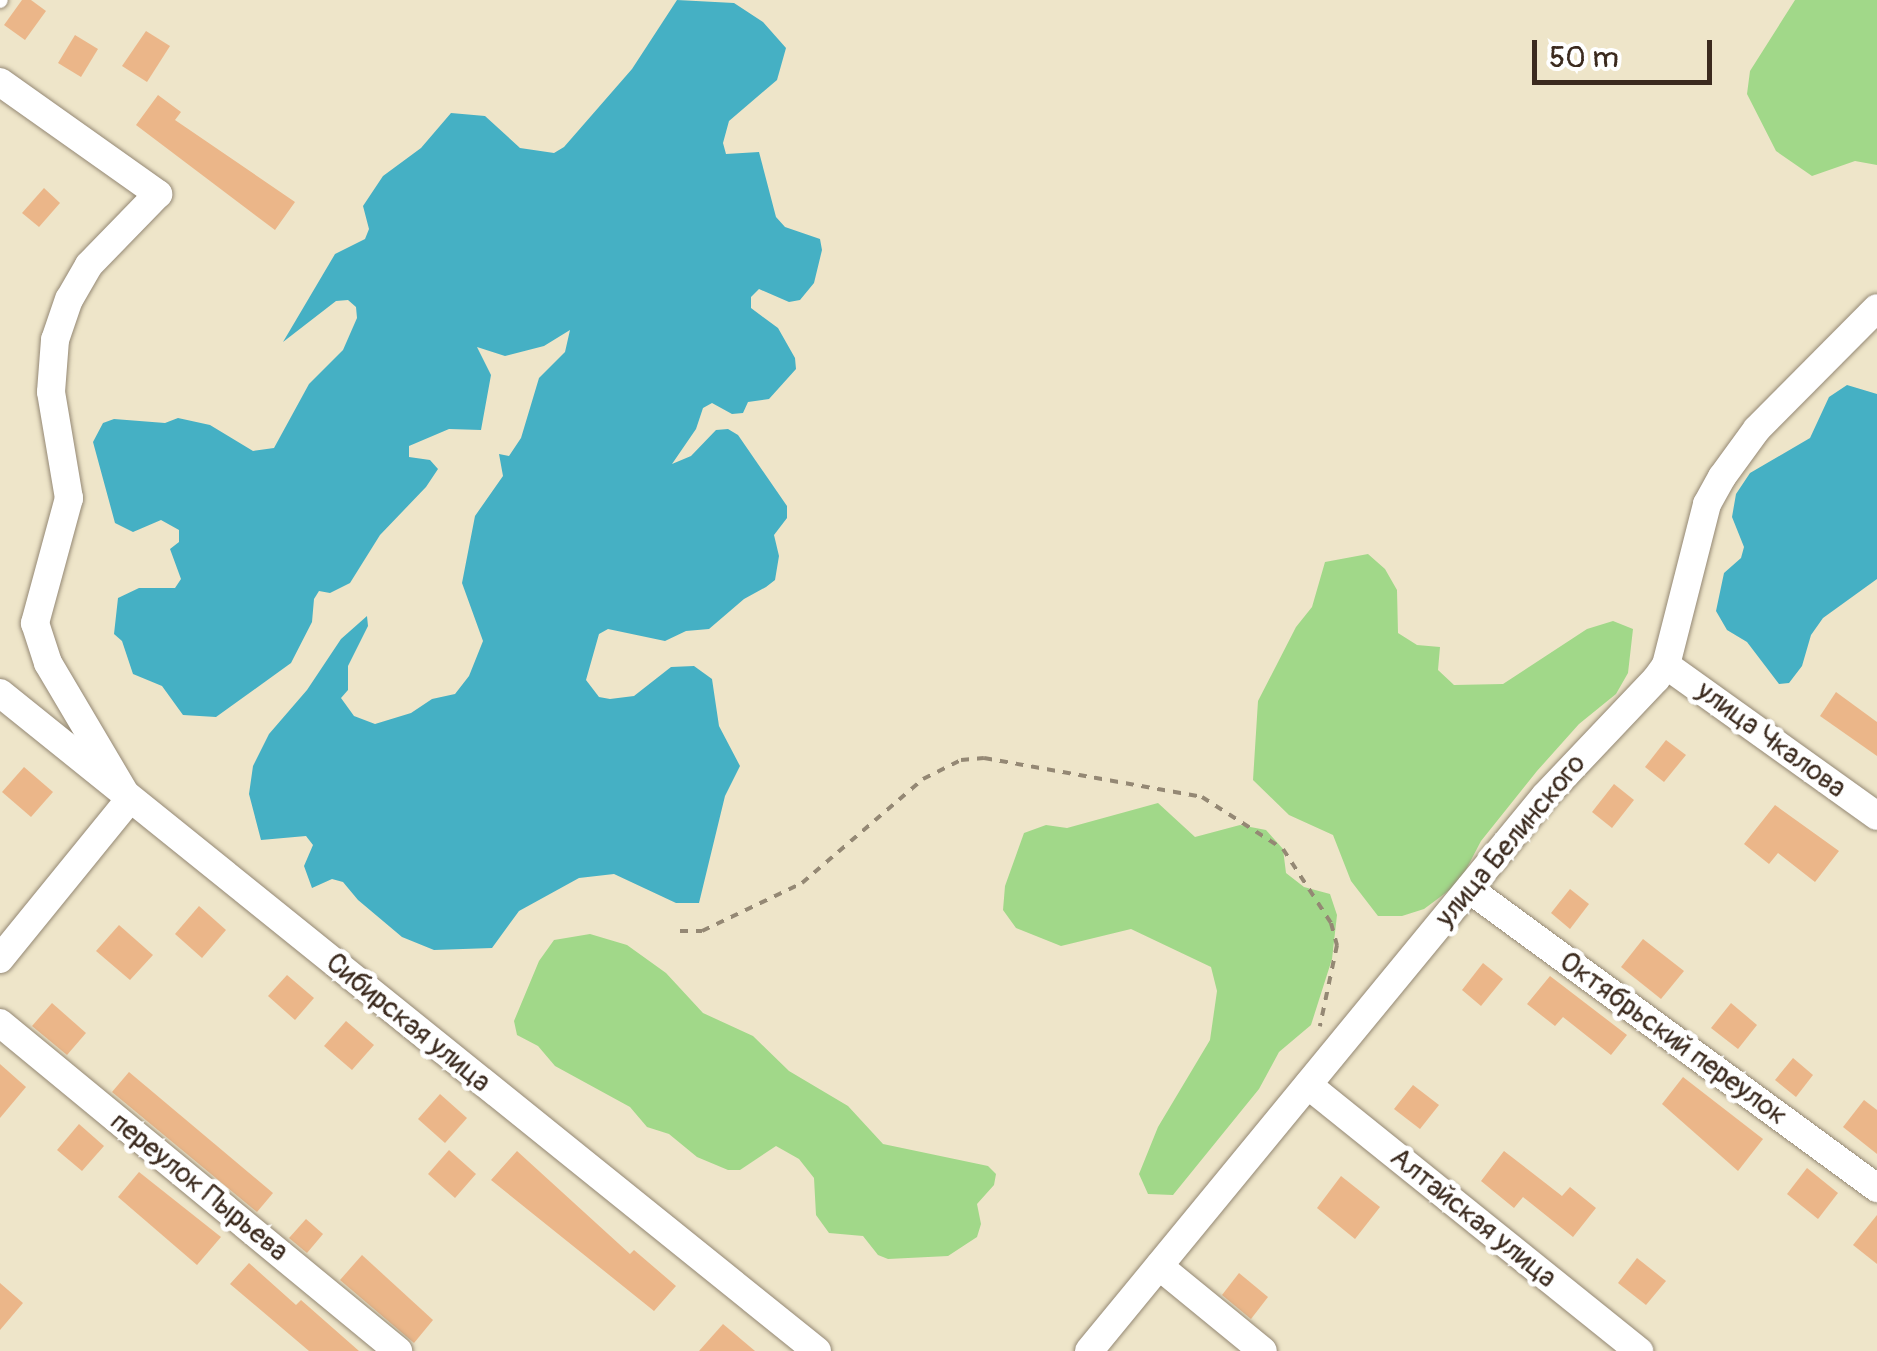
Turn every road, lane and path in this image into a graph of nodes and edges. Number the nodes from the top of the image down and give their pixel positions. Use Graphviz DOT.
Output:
graph roads {
  1 [pos="0,82"];
  2 [pos="1877,308"];
  3 [pos="1666,665"];
  4 [pos="0,693"];
  5 [pos="129,800"];
  6 [pos="1877,816"];
  7 [pos="1469,889"];
  8 [pos="680,931"];
  9 [pos="0,959"];
  10 [pos="0,1023"];
  11 [pos="1319,1032"];
  12 [pos="1308,1085"];
  13 [pos="1877,1188"];
  14 [pos="1159,1266"];
  15 [pos="398,1351"];
  16 [pos="817,1351"];
  17 [pos="1089,1351"];
  18 [pos="1263,1351"];
  19 [pos="1639,1351"];
  1 -- 5 [label="street"];
  2 -- 3 [label="street, улица Белинского"];
  3 -- 6 [label="street, улица Чкалова"];
  3 -- 7 [label="street, улица Белинского"];
  4 -- 5 [label="street, Сибирская улица"];
  5 -- 9 [label="street"];
  5 -- 16 [label="street, Сибирская улица"];
  7 -- 12 [label="street, улица Белинского"];
  7 -- 13 [label="street, Октябрьский переулок"];
  8 -- 11 [label="path"];
  10 -- 15 [label="street, переулок Пырьева"];
  12 -- 14 [label="street, улица Белинского"];
  12 -- 19 [label="street, Алтайская улица"];
  14 -- 17 [label="street, улица Белинского"];
  14 -- 18 [label="street"];
}
